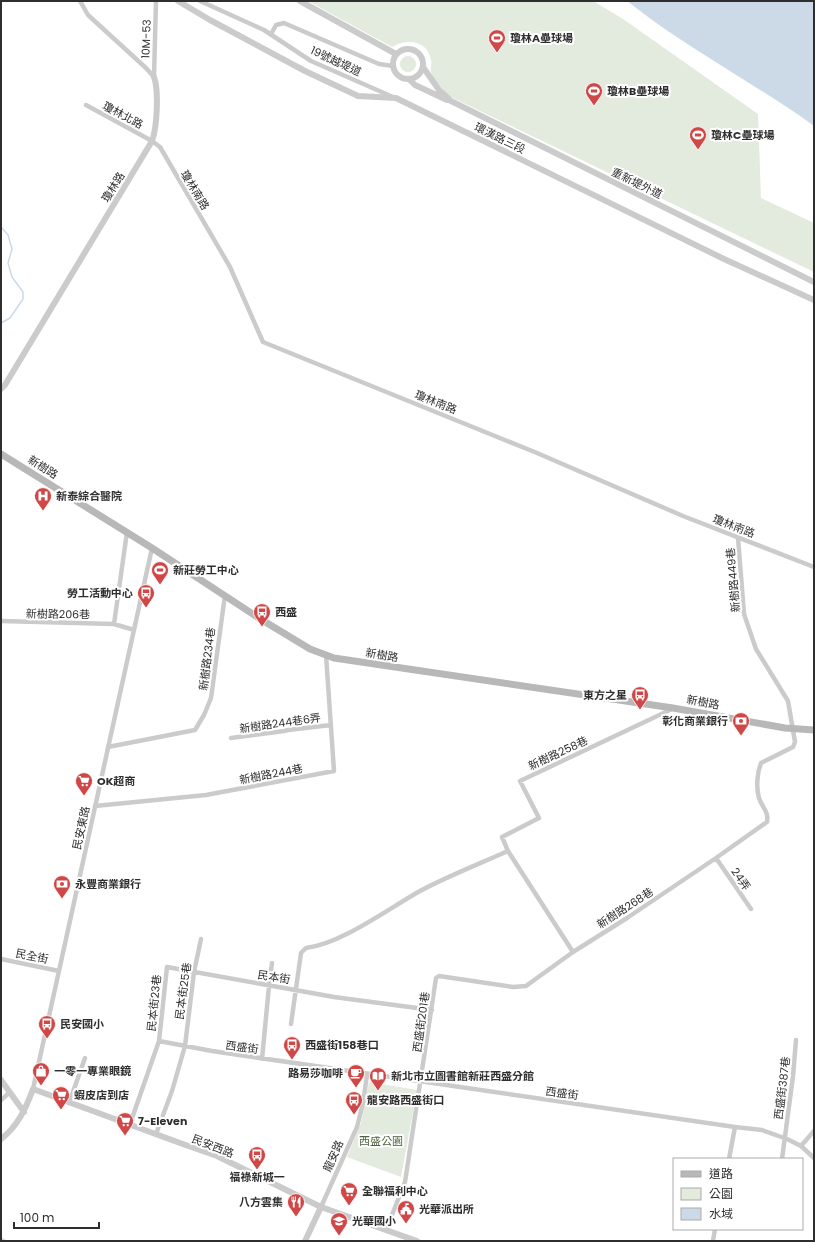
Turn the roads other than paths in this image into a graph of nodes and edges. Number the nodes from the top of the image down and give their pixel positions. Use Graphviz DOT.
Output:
graph roads {
  1 [pos="80,1"];
  2 [pos="156,1"];
  3 [pos="178,1"];
  4 [pos="200,1"];
  5 [pos="300,1"];
  6 [pos="271,34"];
  7 [pos="396,54"];
  8 [pos="393,66"];
  9 [pos="423,67"];
  10 [pos="154,77"];
  11 [pos="410,80"];
  12 [pos="396,98"];
  13 [pos="451,101"];
  14 [pos="86,105"];
  15 [pos="152,141"];
  16 [pos="814,282"];
  17 [pos="814,300"];
  18 [pos="3,387"];
  19 [pos="1,454"];
  20 [pos="127,532"];
  21 [pos="738,538"];
  22 [pos="152,548"];
  23 [pos="814,567"];
  24 [pos="225,595"];
  25 [pos="1,621"];
  26 [pos="114,624"];
  27 [pos="134,630"];
  28 [pos="326,655"];
  29 [pos="673,708"];
  30 [pos="331,725"];
  31 [pos="794,728"];
  32 [pos="814,730"];
  33 [pos="231,738"];
  34 [pos="108,748"];
  35 [pos="95,806"];
  36 [pos="508,851"];
  37 [pos="716,858"];
  38 [pos="751,909"];
  39 [pos="201,939"];
  40 [pos="573,952"];
  41 [pos="1,959"];
  42 [pos="272,963"];
  43 [pos="167,967"];
  44 [pos="59,971"];
  45 [pos="194,972"];
  46 [pos="436,978"];
  47 [pos="269,986"];
  48 [pos="296,990"];
  49 [pos="432,1010"];
  50 [pos="292,1024"];
  51 [pos="796,1040"];
  52 [pos="159,1041"];
  53 [pos="186,1046"];
  54 [pos="85,1058"];
  55 [pos="262,1059"];
  56 [pos="367,1075"];
  57 [pos="1,1080"];
  58 [pos="421,1081"];
  59 [pos="33,1089"];
  60 [pos="10,1092"];
  61 [pos="1,1100"];
  62 [pos="70,1103"];
  63 [pos="24,1112"];
  64 [pos="130,1124"];
  65 [pos="735,1127"];
  66 [pos="814,1131"];
  67 [pos="156,1134"];
  68 [pos="785,1138"];
  69 [pos="1,1139"];
  70 [pos="801,1146"];
  71 [pos="729,1158"];
  72 [pos="782,1158"];
  73 [pos="814,1158"];
  74 [pos="321,1207"];
  75 [pos="386,1230"];
  76 [pos="715,1230"];
  77 [pos="305,1241"];
  78 [pos="417,1241"];
  79 [pos="713,1241"];
  1 -- 10 [label="street"];
  2 -- 10 [label="street, 10M-53"];
  3 -- 12 [label="street, 環漢路三段"];
  4 -- 6 [label="street, 19號越堤道"];
  5 -- 7 [label="street"];
  6 -- 8 [label="street, 19號越堤道"];
  6 -- 12 [label="street, 19號越堤道"];
  7 -- 8 [label="street"];
  7 -- 9 [label="street, 重新堤外道"];
  8 -- 11 [label="street, 重新堤外道"];
  9 -- 11 [label="street"];
  9 -- 13 [label="street, 重新堤外道"];
  10 -- 15 [label="street, 瓊林路"];
  11 -- 13 [label="street, 重新堤外道"];
  12 -- 17 [label="street, 環漢路三段"];
  13 -- 16 [label="street, 重新堤外道"];
  14 -- 15 [label="street, 瓊林北路"];
  15 -- 18 [label="street, 瓊林路"];
  15 -- 21 [label="street, 瓊林南路"];
  19 -- 20 [label="main road, 新樹路"];
  20 -- 22 [label="main road, 新樹路"];
  20 -- 26 [label="street"];
  21 -- 23 [label="street, 瓊林南路"];
  21 -- 31 [label="street, 新樹路449巷"];
  22 -- 24 [label="main road, 新樹路"];
  22 -- 27 [label="street, 民安東路"];
  24 -- 28 [label="main road, 新樹路"];
  24 -- 34 [label="street, 新樹路234巷"];
  25 -- 26 [label="street, 新樹路206巷"];
  26 -- 27 [label="street, 新樹路206巷"];
  27 -- 34 [label="street, 民安東路"];
  28 -- 29 [label="main road, 新樹路"];
  28 -- 30 [label="street, 新樹路244巷"];
  29 -- 31 [label="main road, 新樹路"];
  29 -- 36 [label="street, 新樹路258巷"];
  30 -- 33 [label="street, 新樹路244巷6弄"];
  30 -- 35 [label="street, 新樹路244巷"];
  31 -- 32 [label="main road, 新樹路"];
  31 -- 37 [label="street, 新樹路268巷"];
  34 -- 35 [label="street, 民安東路"];
  35 -- 44 [label="street, 民安東路"];
  36 -- 40 [label="street"];
  36 -- 48 [label="street"];
  37 -- 38 [label="street, 24弄"];
  37 -- 40 [label="street, 新樹路268巷"];
  39 -- 45 [label="street, 民本街25巷"];
  40 -- 46 [label="street, 新樹路268巷"];
  41 -- 44 [label="street, 民全街"];
  42 -- 47 [label="street"];
  43 -- 45 [label="street, 民本街"];
  43 -- 52 [label="street, 民本街23巷"];
  44 -- 59 [label="street, 民安東路"];
  45 -- 47 [label="street, 民本街"];
  45 -- 53 [label="street, 民本街25巷"];
  46 -- 49 [label="street, 西盛街201巷"];
  47 -- 48 [label="street, 民本街"];
  47 -- 55 [label="street"];
  48 -- 49 [label="street, 民本街"];
  48 -- 50 [label="street"];
  49 -- 58 [label="street, 西盛街201巷"];
  51 -- 68 [label="street, 西盛街387巷"];
  52 -- 53 [label="street, 西盛街"];
  52 -- 64 [label="street"];
  53 -- 55 [label="street, 西盛街"];
  53 -- 67 [label="street, 民本街25巷"];
  54 -- 62 [label="street"];
  55 -- 56 [label="street, 西盛街"];
  56 -- 58 [label="street, 西盛街"];
  56 -- 74 [label="street, 龍安路"];
  57 -- 60 [label="street"];
  58 -- 65 [label="street, 西盛街"];
  58 -- 75 [label="street, 西盛街201巷"];
  59 -- 62 [label="street, 民安西路"];
  59 -- 63 [label="street"];
  60 -- 61 [label="street"];
  60 -- 63 [label="street"];
  62 -- 64 [label="street, 民安西路"];
  63 -- 69 [label="street"];
  64 -- 67 [label="street, 民安西路"];
  65 -- 68 [label="street, 西盛街"];
  65 -- 71 [label="street"];
  66 -- 70 [label="street"];
  67 -- 74 [label="street, 民安西路"];
  68 -- 70 [label="street, 西盛街"];
  68 -- 72 [label="street, 西盛街387巷"];
  70 -- 73 [label="street, 西盛街"];
  74 -- 75 [label="street, 民安西路"];
  74 -- 77 [label="street, 龍安路"];
  75 -- 78 [label="street, 民安西路"];
  76 -- 79 [label="street"];
}
